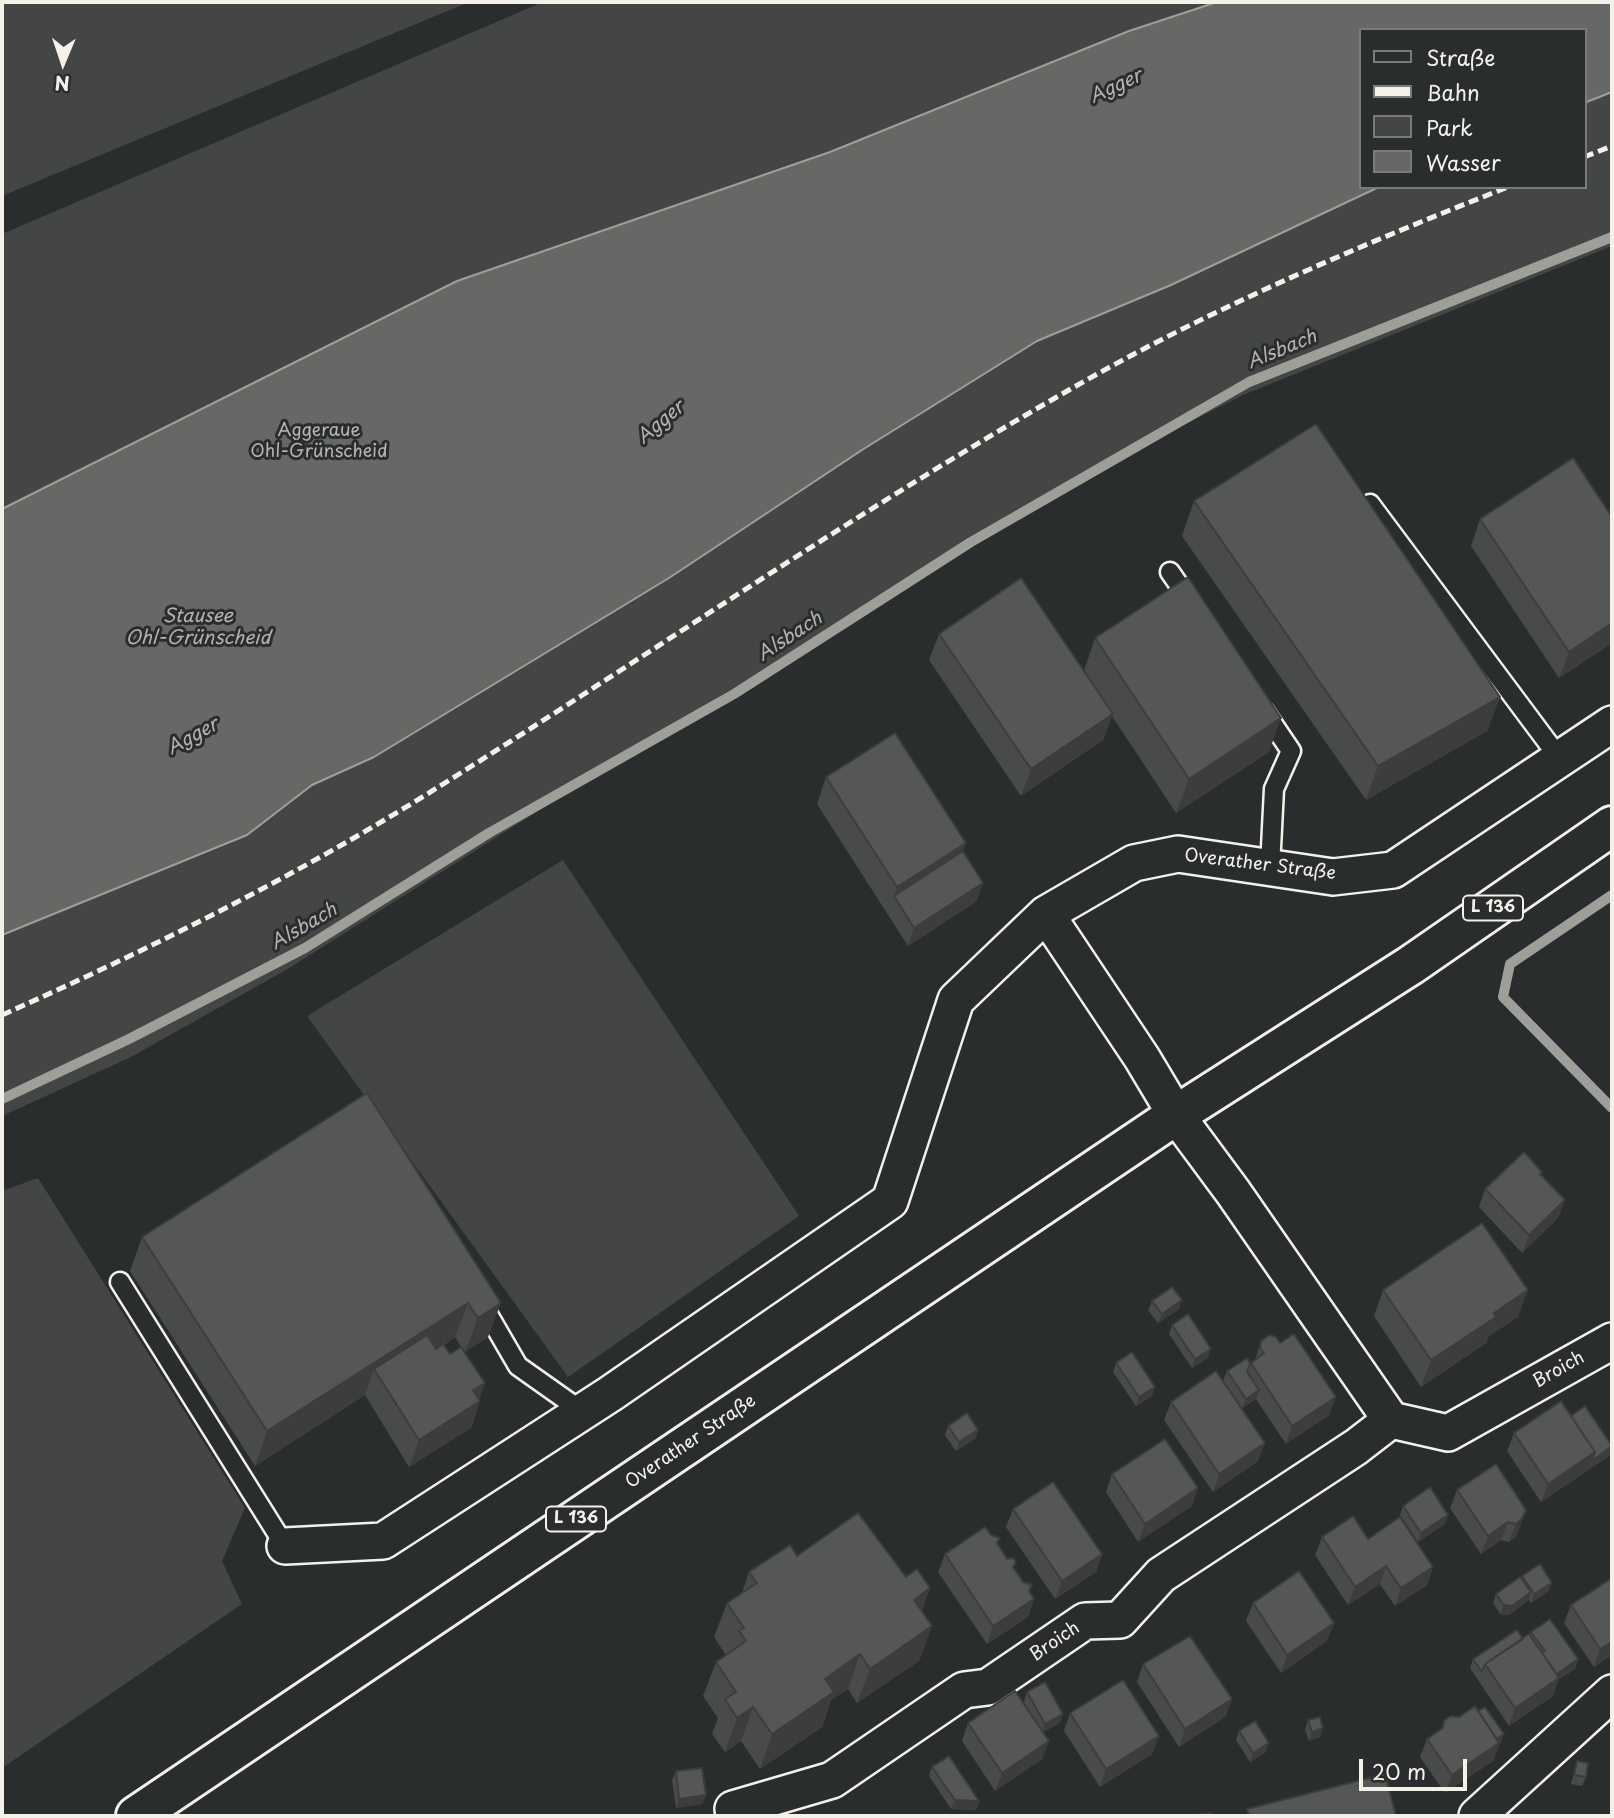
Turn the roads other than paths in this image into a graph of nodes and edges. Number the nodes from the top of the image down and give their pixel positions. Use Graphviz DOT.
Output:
graph roads {
  1 [pos="1370,504"];
  2 [pos="1170,572"];
  3 [pos="1200,617"];
  4 [pos="1253,695"];
  5 [pos="1612,724"];
  6 [pos="1560,759"];
  7 [pos="1612,826"];
  8 [pos="1270,867"];
  9 [pos="1046,914"];
  10 [pos="1176,1115"];
  11 [pos="120,1282"];
  12 [pos="471,1286"];
  13 [pos="1612,1341"];
  14 [pos="583,1412"];
  15 [pos="1391,1420"];
  16 [pos="285,1546"];
  17 [pos="1612,1693"];
  18 [pos="733,1809"];
  19 [pos="136,1816"];
  20 [pos="1477,1816"];
  1 -- 6 [label="lane"];
  2 -- 3 [label="lane"];
  4 -- 8 [label="lane"];
  5 -- 6 [label="street, Overather Straße"];
  6 -- 8 [label="street, Overather Straße"];
  7 -- 10 [label="main road, Overather Straße / L 136"];
  8 -- 9 [label="street, Overather Straße"];
  9 -- 10 [label="street"];
  9 -- 14 [label="street, Overather Straße"];
  10 -- 15 [label="street"];
  10 -- 19 [label="main road, Overather Straße / L 136"];
  11 -- 16 [label="lane"];
  12 -- 14 [label="lane"];
  13 -- 15 [label="street, Broich"];
  14 -- 16 [label="street, Overather Straße"];
  15 -- 18 [label="street, Broich"];
  17 -- 20 [label="street"];
}
